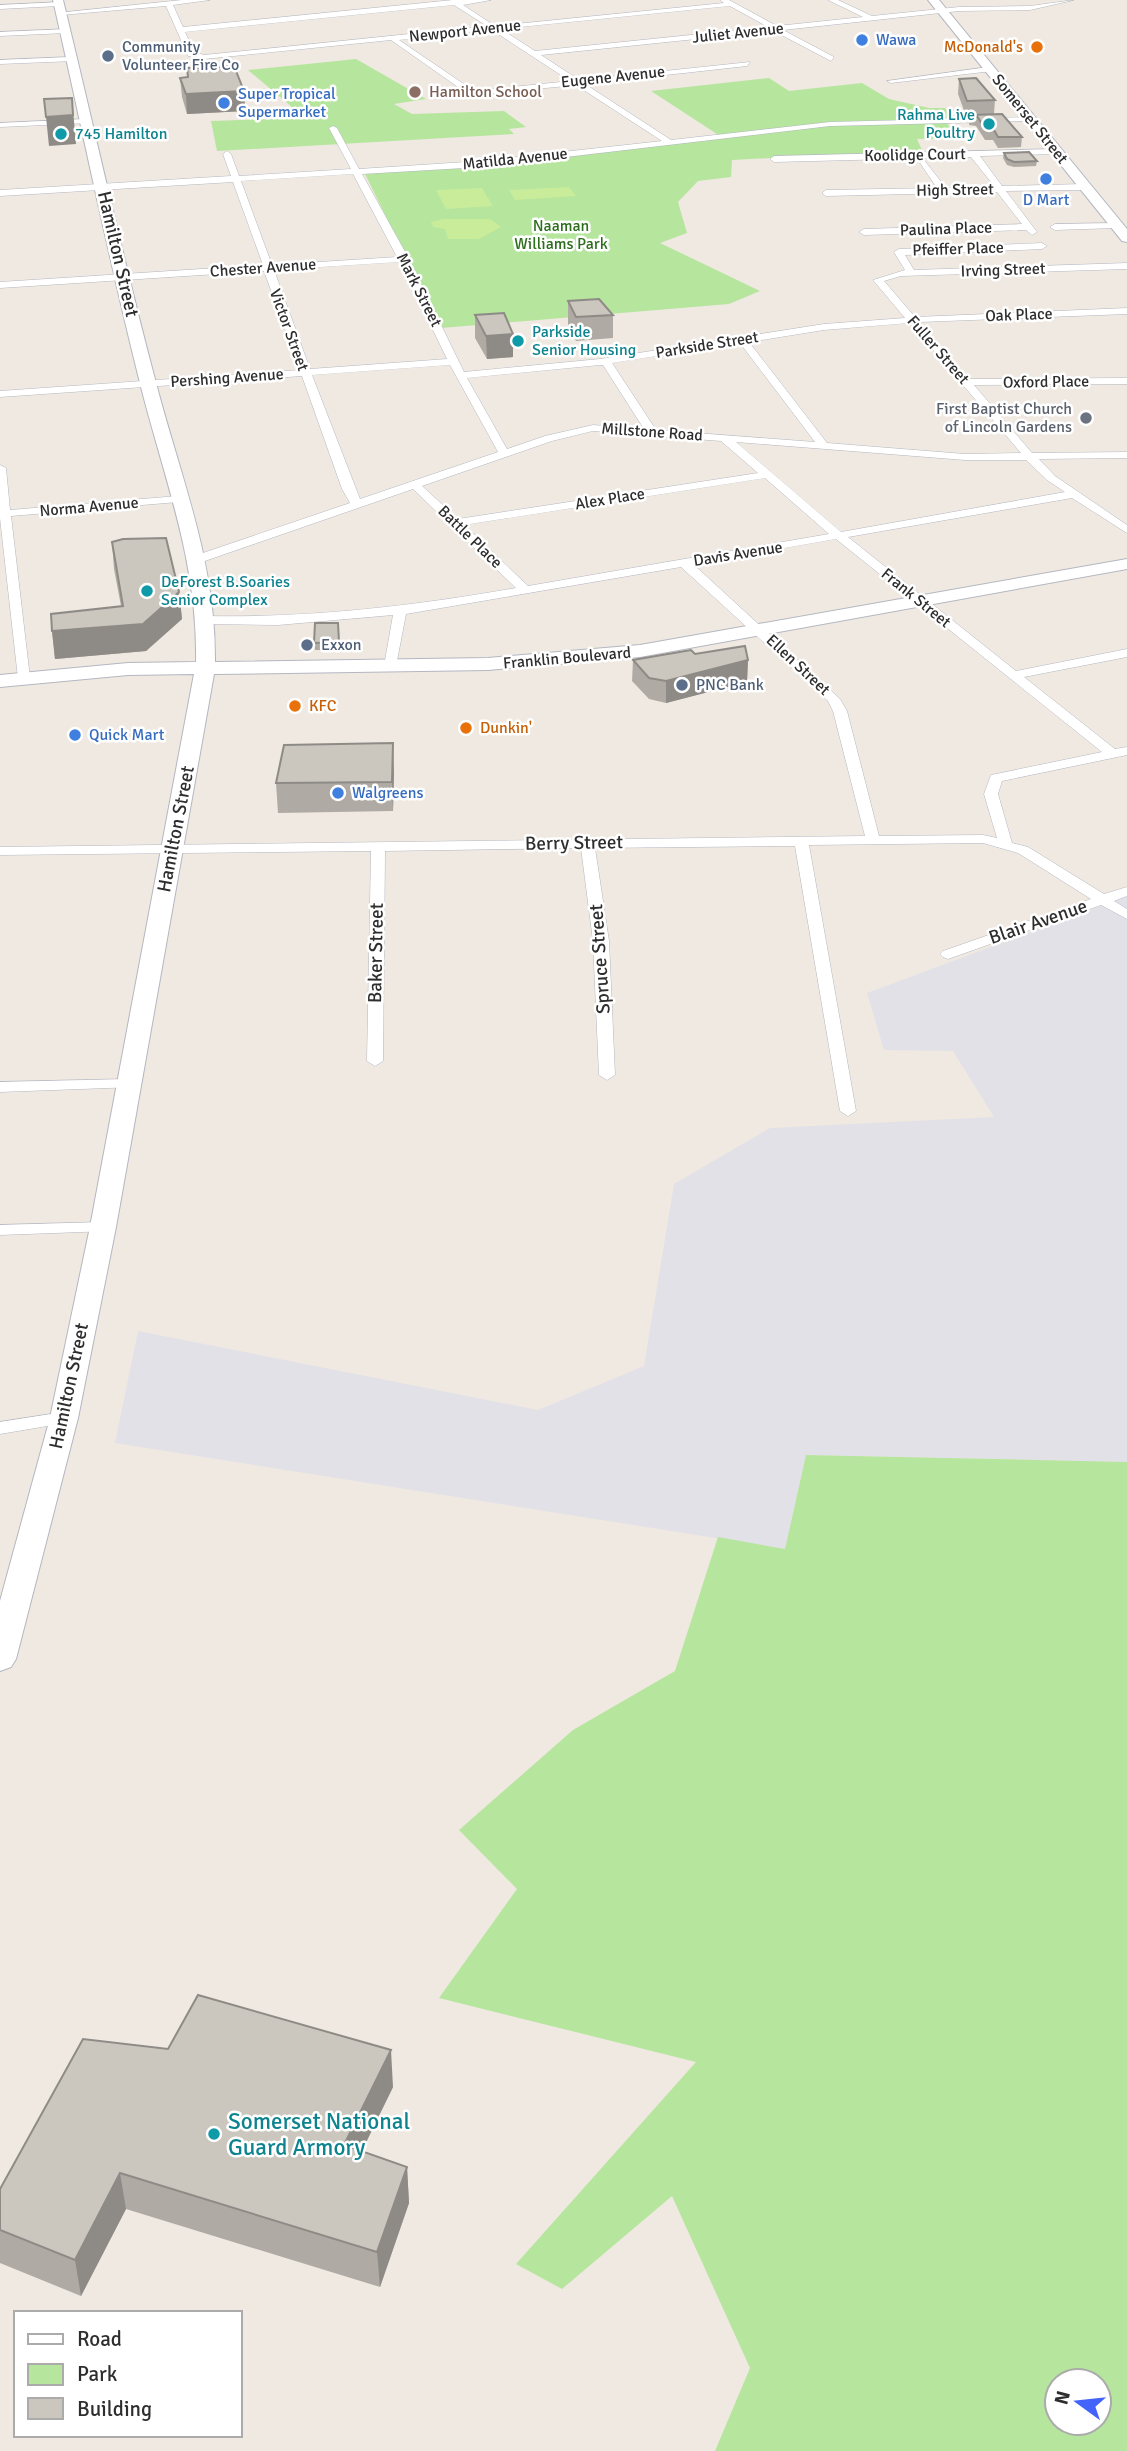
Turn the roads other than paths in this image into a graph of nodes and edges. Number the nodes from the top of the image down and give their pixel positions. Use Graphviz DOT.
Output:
graph roads {
  1 [pos="206,0"];
  2 [pos="487,0"];
  3 [pos="831,0"];
  4 [pos="933,0"];
  5 [pos="1070,0"];
  6 [pos="453,1"];
  7 [pos="728,2"];
  8 [pos="169,4"];
  9 [pos="60,6"];
  10 [pos="0,7"];
  11 [pos="943,11"];
  12 [pos="871,19"];
  13 [pos="777,28"];
  14 [pos="493,29"];
  15 [pos="179,30"];
  16 [pos="66,31"];
  17 [pos="0,34"];
  18 [pos="391,38"];
  19 [pos="533,54"];
  20 [pos="71,59"];
  21 [pos="831,60"];
  22 [pos="0,62"];
  23 [pos="747,64"];
  24 [pos="989,69"];
  25 [pos="574,81"];
  26 [pos="891,81"];
  27 [pos="472,93"];
  28 [pos="438,97"];
  29 [pos="1030,119"];
  30 [pos="87,121"];
  31 [pos="0,125"];
  32 [pos="333,128"];
  33 [pos="706,137"];
  34 [pos="668,141"];
  35 [pos="702,149"];
  36 [pos="1056,152"];
  37 [pos="973,153"];
  38 [pos="227,154"];
  39 [pos="774,159"];
  40 [pos="922,159"];
  41 [pos="878,166"];
  42 [pos="359,172"];
  43 [pos="235,179"];
  44 [pos="102,187"];
  45 [pos="1084,187"];
  46 [pos="999,189"];
  47 [pos="943,190"];
  48 [pos="0,193"];
  49 [pos="826,193"];
  50 [pos="1116,225"];
  51 [pos="1028,227"];
  52 [pos="1055,227"];
  53 [pos="864,232"];
  54 [pos="1127,238"];
  55 [pos="1042,246"];
  56 [pos="404,259"];
  57 [pos="1127,266"];
  58 [pos="266,267"];
  59 [pos="1058,268"];
  60 [pos="911,273"];
  61 [pos="123,277"];
  62 [pos="879,278"];
  63 [pos="0,285"];
  64 [pos="1127,312"];
  65 [pos="912,320"];
  66 [pos="742,339"];
  67 [pos="606,361"];
  68 [pos="453,362"];
  69 [pos="305,373"];
  70 [pos="461,375"];
  71 [pos="1127,381"];
  72 [pos="966,382"];
  73 [pos="148,383"];
  74 [pos="0,394"];
  75 [pos="651,431"];
  76 [pos="723,437"];
  77 [pos="824,446"];
  78 [pos="504,453"];
  79 [pos="1127,455"];
  80 [pos="1029,456"];
  81 [pos="0,468"];
  82 [pos="765,475"];
  83 [pos="414,484"];
  84 [pos="1075,494"];
  85 [pos="178,499"];
  86 [pos="357,505"];
  87 [pos="3,514"];
  88 [pos="456,523"];
  89 [pos="1127,530"];
  90 [pos="840,537"];
  91 [pos="198,559"];
  92 [pos="684,563"];
  93 [pos="1127,564"];
  94 [pos="525,590"];
  95 [pos="920,602"];
  96 [pos="400,611"];
  97 [pos="206,620"];
  98 [pos="762,632"];
  99 [pos="1127,653"];
  100 [pos="390,666"];
  101 [pos="205,668"];
  102 [pos="1013,675"];
  103 [pos="24,678"];
  104 [pos="0,681"];
  105 [pos="1120,752"];
  106 [pos="873,839"];
  107 [pos="801,840"];
  108 [pos="587,842"];
  109 [pos="1005,843"];
  110 [pos="377,845"];
  111 [pos="171,850"];
  112 [pos="0,852"];
  113 [pos="1127,891"];
  114 [pos="1103,900"];
  115 [pos="1127,915"];
  116 [pos="948,954"];
  117 [pos="375,1061"];
  118 [pos="607,1075"];
  119 [pos="129,1084"];
  120 [pos="0,1087"];
  121 [pos="848,1111"];
  122 [pos="103,1227"];
  123 [pos="0,1230"];
  124 [pos="64,1418"];
  125 [pos="0,1428"];
  126 [pos="0,1659"];
  1 -- 8 [label="street"];
  2 -- 6 [label="street"];
  3 -- 12 [label="street"];
  4 -- 11 [label="main road, Somerset Street"];
  5 -- 11 [label="street, Juliet Avenue"];
  6 -- 14 [label="street"];
  6 -- 15 [label="street"];
  7 -- 13 [label="street"];
  7 -- 14 [label="street, Newport Avenue"];
  8 -- 9 [label="street"];
  8 -- 15 [label="street"];
  9 -- 10 [label="street"];
  9 -- 16 [label="main road, Hamilton Street"];
  11 -- 12 [label="street, Juliet Avenue"];
  11 -- 24 [label="main road, Somerset Street"];
  12 -- 13 [label="street, Juliet Avenue"];
  13 -- 19 [label="street, Juliet Avenue"];
  13 -- 21 [label="street"];
  14 -- 18 [label="street, Newport Avenue"];
  14 -- 19 [label="street"];
  15 -- 18 [label="street, Newport Avenue"];
  16 -- 17 [label="street"];
  16 -- 20 [label="main road, Hamilton Street"];
  18 -- 27 [label="street"];
  19 -- 25 [label="street"];
  20 -- 22 [label="street"];
  20 -- 30 [label="main road, Hamilton Street"];
  23 -- 25 [label="street, Eugene Avenue"];
  24 -- 26 [label="street"];
  24 -- 29 [label="main road, Somerset Street"];
  25 -- 27 [label="street, Eugene Avenue"];
  25 -- 34 [label="street"];
  27 -- 28 [label="street, Eugene Avenue"];
  29 -- 33 [label="street, Matilda Avenue"];
  29 -- 36 [label="main road, Somerset Street"];
  30 -- 31 [label="street"];
  30 -- 44 [label="main road, Hamilton Street"];
  32 -- 42 [label="street, Mark Street"];
  33 -- 34 [label="street, Matilda Avenue"];
  33 -- 35 [label="street"];
  34 -- 42 [label="street, Matilda Avenue"];
  36 -- 37 [label="street, Koolidge Court"];
  36 -- 45 [label="main road, Somerset Street"];
  37 -- 40 [label="street, Koolidge Court"];
  37 -- 46 [label="street"];
  38 -- 43 [label="street, Victor Street"];
  39 -- 40 [label="street, Koolidge Court"];
  40 -- 41 [label="street"];
  40 -- 47 [label="street"];
  42 -- 43 [label="street, Matilda Avenue"];
  42 -- 56 [label="street, Mark Street"];
  43 -- 44 [label="street, Matilda Avenue"];
  43 -- 58 [label="street, Victor Street"];
  44 -- 48 [label="street, Matilda Avenue"];
  44 -- 61 [label="main road, Hamilton Street"];
  45 -- 46 [label="street, High Street"];
  45 -- 50 [label="main road, Somerset Street"];
  46 -- 47 [label="street, High Street"];
  46 -- 51 [label="street"];
  47 -- 49 [label="street, High Street"];
  50 -- 52 [label="street"];
  50 -- 54 [label="main road, Somerset Street"];
  51 -- 53 [label="street, Paulina Place"];
  51 -- 55 [label="street"];
  55 -- 59 [label="street"];
  55 -- 60 [label="street, Pfeiffer Place"];
  56 -- 58 [label="street, Chester Avenue"];
  56 -- 68 [label="street, Mark Street"];
  57 -- 59 [label="street, Irving Street"];
  58 -- 61 [label="street, Chester Avenue"];
  58 -- 69 [label="street, Victor Street"];
  59 -- 60 [label="street, Irving Street"];
  60 -- 62 [label="street, Irving Street"];
  61 -- 63 [label="street, Chester Avenue"];
  61 -- 73 [label="main road, Hamilton Street"];
  62 -- 65 [label="street, Fuller Street"];
  64 -- 65 [label="street, Oak Place"];
  65 -- 66 [label="street, Parkside Street"];
  65 -- 72 [label="street, Fuller Street"];
  66 -- 67 [label="street, Parkside Street"];
  66 -- 77 [label="street"];
  67 -- 70 [label="street, Parkside Street"];
  67 -- 75 [label="street"];
  68 -- 69 [label="street, Pershing Avenue"];
  68 -- 70 [label="street, Mark Street"];
  69 -- 73 [label="street, Pershing Avenue"];
  69 -- 86 [label="street, Victor Street"];
  70 -- 78 [label="street, Mark Street"];
  71 -- 72 [label="street, Oxford Place"];
  72 -- 80 [label="street, Fuller Street"];
  73 -- 74 [label="street, Pershing Avenue"];
  73 -- 85 [label="main road, Hamilton Street"];
  75 -- 76 [label="street, Millstone Road"];
  75 -- 78 [label="street, Millstone Road"];
  76 -- 77 [label="street, Millstone Road"];
  76 -- 82 [label="street, Frank Street"];
  77 -- 80 [label="street, Millstone Road"];
  78 -- 83 [label="street, Millstone Road"];
  79 -- 80 [label="street, Millstone Road"];
  80 -- 84 [label="street, Fuller Street"];
  81 -- 87 [label="street"];
  82 -- 88 [label="street, Alex Place"];
  82 -- 90 [label="street, Frank Street"];
  83 -- 86 [label="street, Millstone Road"];
  83 -- 88 [label="street, Battle Place"];
  84 -- 89 [label="street, Fuller Street"];
  84 -- 90 [label="street, Davis Avenue"];
  85 -- 87 [label="street, Norma Avenue"];
  85 -- 91 [label="main road, Hamilton Street"];
  86 -- 91 [label="street, Millstone Road"];
  87 -- 103 [label="street"];
  88 -- 94 [label="street, Battle Place"];
  90 -- 92 [label="street, Davis Avenue"];
  90 -- 95 [label="street, Frank Street"];
  91 -- 97 [label="main road, Hamilton Street"];
  92 -- 94 [label="street, Davis Avenue"];
  92 -- 98 [label="street, Ellen Street"];
  93 -- 95 [label="main road, Franklin Boulevard"];
  94 -- 96 [label="street, Davis Avenue"];
  95 -- 98 [label="main road, Franklin Boulevard"];
  95 -- 102 [label="street, Frank Street"];
  96 -- 97 [label="street, Davis Avenue"];
  96 -- 100 [label="street"];
  97 -- 101 [label="main road, Hamilton Street"];
  98 -- 100 [label="main road, Franklin Boulevard"];
  98 -- 106 [label="street, Ellen Street"];
  99 -- 102 [label="street"];
  100 -- 101 [label="main road, Franklin Boulevard"];
  101 -- 103 [label="street, Franklin Boulevard"];
  101 -- 111 [label="main road, Hamilton Street"];
  102 -- 105 [label="street, Frank Street"];
  103 -- 104 [label="street, Franklin Boulevard"];
  105 -- 109 [label="street"];
  106 -- 107 [label="street, Berry Street"];
  106 -- 109 [label="street, Berry Street"];
  107 -- 108 [label="street, Berry Street"];
  107 -- 121 [label="street"];
  108 -- 110 [label="street, Berry Street"];
  108 -- 118 [label="street, Spruce Street"];
  109 -- 114 [label="street, Berry Street"];
  110 -- 111 [label="street, Berry Street"];
  110 -- 117 [label="street, Baker Street"];
  111 -- 112 [label="street, Berry Street"];
  111 -- 119 [label="main road, Hamilton Street"];
  113 -- 114 [label="street, Blair Avenue"];
  114 -- 115 [label="street, Berry Street"];
  114 -- 116 [label="street, Blair Avenue"];
  119 -- 120 [label="street"];
  119 -- 122 [label="main road, Hamilton Street"];
  122 -- 123 [label="street"];
  122 -- 124 [label="main road, Hamilton Street"];
  124 -- 125 [label="street"];
  124 -- 126 [label="main road, Hamilton Street"];
}
